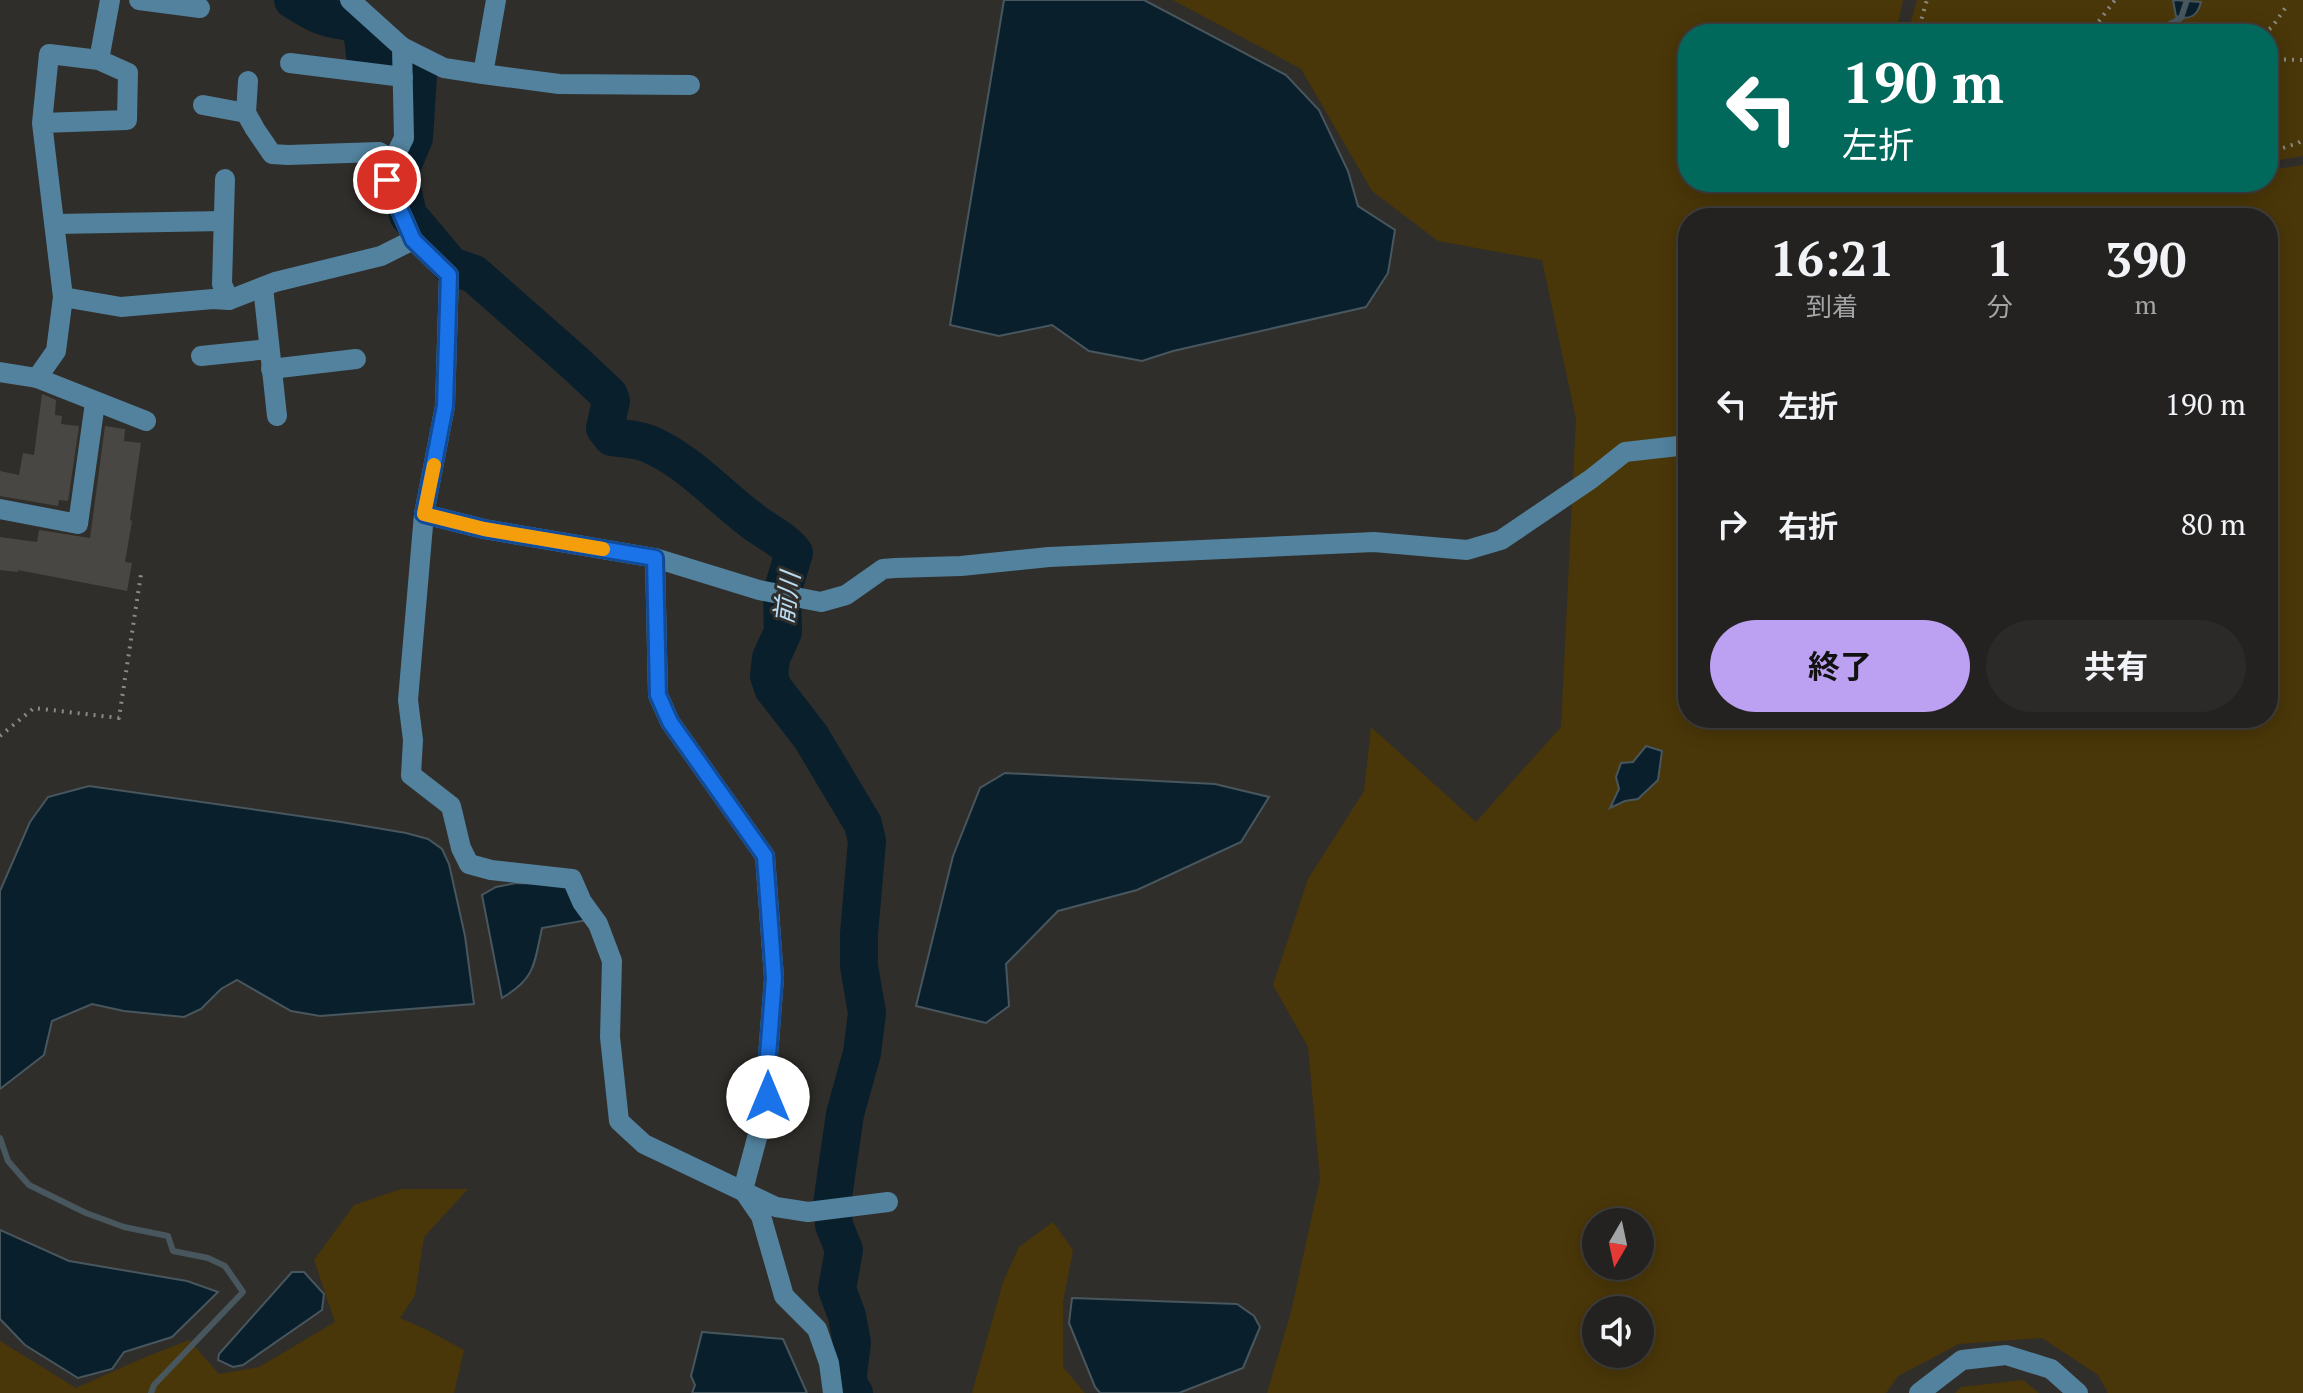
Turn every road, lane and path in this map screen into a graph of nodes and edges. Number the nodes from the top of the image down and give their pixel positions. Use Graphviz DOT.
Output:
graph roads {
  1 [pos="110,0"];
  2 [pos="139,0"];
  3 [pos="350,0"];
  4 [pos="496,0"];
  5 [pos="1927,0"];
  6 [pos="2115,0"];
  7 [pos="2286,7"];
  8 [pos="200,8"];
  9 [pos="1920,24"];
  10 [pos="2097,24"];
  11 [pos="2274,24"];
  12 [pos="402,47"];
  13 [pos="2278,59"];
  14 [pos="99,60"];
  15 [pos="2303,60"];
  16 [pos="290,63"];
  17 [pos="483,74"];
  18 [pos="403,77"];
  19 [pos="248,81"];
  20 [pos="690,85"];
  21 [pos="203,105"];
  22 [pos="246,113"];
  23 [pos="42,123"];
  24 [pos="2303,140"];
  25 [pos="2278,150"];
  26 [pos="393,160"];
  27 [pos="225,179"];
  28 [pos="223,221"];
  29 [pos="55,224"];
  30 [pos="413,240"];
  31 [pos="263,287"];
  32 [pos="63,297"];
  33 [pos="229,300"];
  34 [pos="201,356"];
  35 [pos="270,359"];
  36 [pos="356,359"];
  37 [pos="0,372"];
  38 [pos="37,378"];
  39 [pos="95,403"];
  40 [pos="277,416"];
  41 [pos="146,421"];
  42 [pos="1678,446"];
  43 [pos="0,509"];
  44 [pos="424,514"];
  45 [pos="655,558"];
  46 [pos="141,574"];
  47 [pos="0,736"];
  48 [pos="743,1190"];
  49 [pos="888,1202"];
  50 [pos="833,1393"];
  51 [pos="1919,1393"];
  52 [pos="2078,1393"];
  1 -- 14 [label="street"];
  2 -- 8 [label="street"];
  3 -- 12 [label="street"];
  4 -- 17 [label="street"];
  5 -- 9 [label="path"];
  6 -- 10 [label="path"];
  7 -- 11 [label="path"];
  12 -- 17 [label="street"];
  12 -- 18 [label="street"];
  13 -- 15 [label="path"];
  14 -- 23 [label="street"];
  14 -- 23 [label="street"];
  16 -- 18 [label="street"];
  17 -- 20 [label="street"];
  18 -- 26 [label="street"];
  19 -- 22 [label="street"];
  21 -- 22 [label="street"];
  22 -- 26 [label="street"];
  23 -- 29 [label="street"];
  24 -- 25 [label="path"];
  26 -- 30 [label="street"];
  27 -- 28 [label="street"];
  28 -- 29 [label="street"];
  28 -- 33 [label="street"];
  29 -- 32 [label="street"];
  30 -- 31 [label="street"];
  30 -- 44 [label="street"];
  31 -- 33 [label="street"];
  31 -- 35 [label="street"];
  32 -- 33 [label="street"];
  32 -- 38 [label="street"];
  34 -- 35 [label="street"];
  35 -- 36 [label="street"];
  35 -- 40 [label="street"];
  37 -- 38 [label="street"];
  38 -- 39 [label="street"];
  39 -- 41 [label="street"];
  39 -- 43 [label="street"];
  42 -- 45 [label="street"];
  44 -- 45 [label="street"];
  44 -- 48 [label="street"];
  45 -- 48 [label="street"];
  46 -- 47 [label="path"];
  48 -- 49 [label="street"];
  48 -- 50 [label="street"];
  51 -- 52 [label="street"];
}
